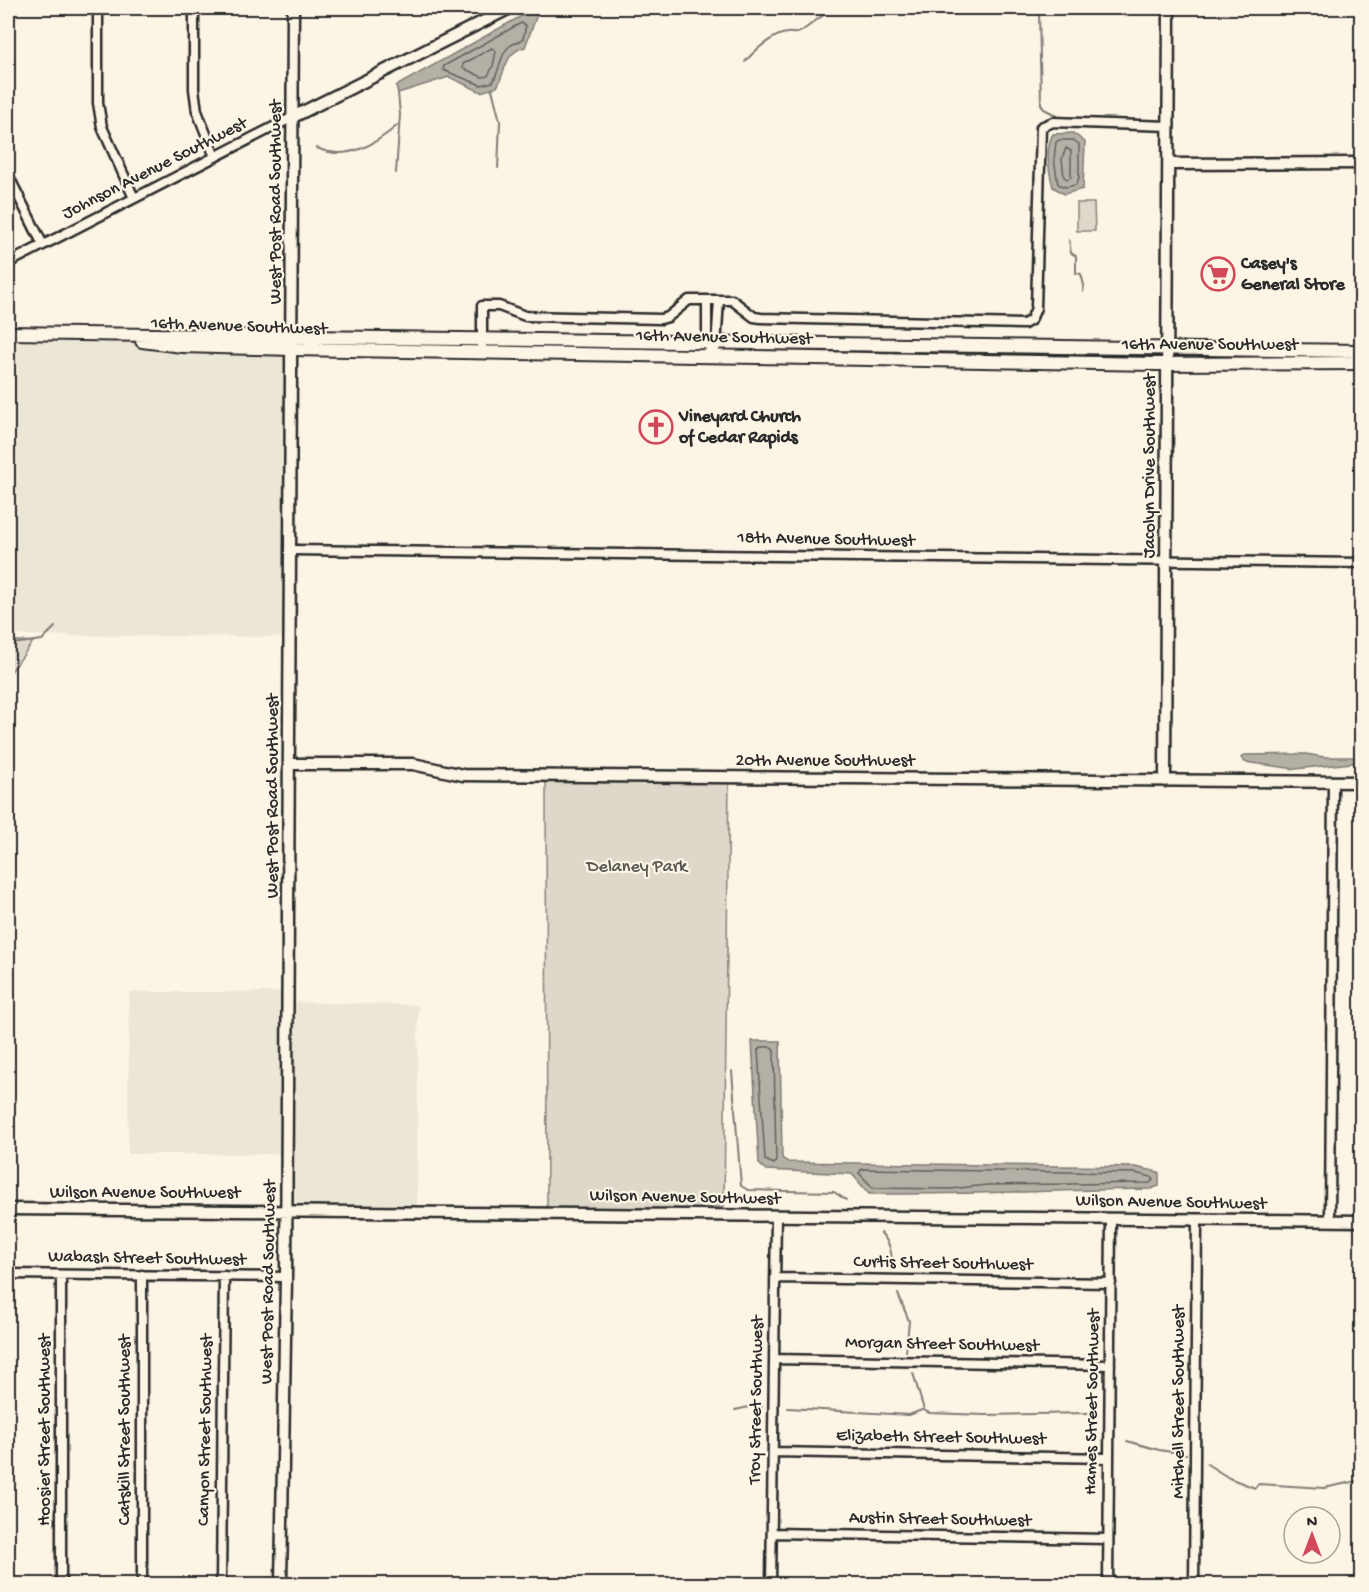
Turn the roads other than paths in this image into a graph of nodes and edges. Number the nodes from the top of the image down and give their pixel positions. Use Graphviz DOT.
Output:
graph roads {
  1 [pos="98,8"];
  2 [pos="194,8"];
  3 [pos="293,8"];
  4 [pos="510,8"];
  5 [pos="1169,8"];
  6 [pos="293,117"];
  7 [pos="1169,126"];
  8 [pos="215,157"];
  9 [pos="1168,164"];
  10 [pos="1362,164"];
  11 [pos="8,175"];
  12 [pos="134,198"];
  13 [pos="43,245"];
  14 [pos="8,262"];
  15 [pos="707,300"];
  16 [pos="718,300"];
  17 [pos="8,333"];
  18 [pos="292,342"];
  19 [pos="712,343"];
  20 [pos="482,345"];
  21 [pos="1168,350"];
  22 [pos="1361,355"];
  23 [pos="713,356"];
  24 [pos="1167,364"];
  25 [pos="291,550"];
  26 [pos="1166,560"];
  27 [pos="1362,562"];
  28 [pos="289,764"];
  29 [pos="1165,781"];
  30 [pos="1333,782"];
  31 [pos="1362,782"];
  32 [pos="8,1209"];
  33 [pos="287,1211"];
  34 [pos="776,1216"];
  35 [pos="1111,1219"];
  36 [pos="1197,1220"];
  37 [pos="1330,1221"];
  38 [pos="1362,1221"];
  39 [pos="8,1274"];
  40 [pos="61,1275"];
  41 [pos="142,1275"];
  42 [pos="224,1276"];
  43 [pos="286,1277"];
  44 [pos="775,1278"];
  45 [pos="1111,1283"];
  46 [pos="774,1359"];
  47 [pos="1110,1365"];
  48 [pos="773,1452"];
  49 [pos="1109,1458"];
  50 [pos="772,1533"];
  51 [pos="1108,1539"];
  52 [pos="61,1584"];
  53 [pos="142,1584"];
  54 [pos="221,1584"];
  55 [pos="281,1584"];
  56 [pos="771,1584"];
  57 [pos="1108,1584"];
  58 [pos="1194,1584"];
  1 -- 12 [label="street"];
  2 -- 8 [label="street"];
  3 -- 6 [label="street, West Post Road Southwest"];
  4 -- 6 [label="street, Johnson Avenue Southwest"];
  5 -- 7 [label="street, Jacolyn Drive Southwest"];
  6 -- 8 [label="street, Johnson Avenue Southwest"];
  6 -- 18 [label="street, West Post Road Southwest"];
  7 -- 9 [label="street, Jacolyn Drive Southwest"];
  7 -- 16 [label="street"];
  8 -- 12 [label="street, Johnson Avenue Southwest"];
  9 -- 10 [label="street"];
  9 -- 21 [label="street, Jacolyn Drive Southwest"];
  11 -- 13 [label="street"];
  12 -- 13 [label="street, Johnson Avenue Southwest"];
  13 -- 14 [label="street, Johnson Avenue Southwest"];
  15 -- 16 [label="street"];
  15 -- 19 [label="street"];
  15 -- 20 [label="street"];
  16 -- 19 [label="street"];
  17 -- 18 [label="main road, 16th Avenue Southwest"];
  18 -- 20 [label="main road, 16th Avenue Southwest"];
  18 -- 25 [label="street, West Post Road Southwest"];
  19 -- 20 [label="main road, 16th Avenue Southwest"];
  19 -- 21 [label="main road, 16th Avenue Southwest"];
  19 -- 23 [label="street"];
  20 -- 23 [label="main road, 16th Avenue Southwest"];
  21 -- 22 [label="main road, 16th Avenue Southwest"];
  21 -- 24 [label="street, Jacolyn Drive Southwest"];
  22 -- 24 [label="main road, 16th Avenue Southwest"];
  23 -- 24 [label="main road, 16th Avenue Southwest"];
  24 -- 26 [label="street, Jacolyn Drive Southwest"];
  25 -- 26 [label="street, 18th Avenue Southwest"];
  25 -- 28 [label="street, West Post Road Southwest"];
  26 -- 27 [label="street, 18th Avenue Southwest"];
  26 -- 29 [label="street, Jacolyn Drive Southwest"];
  28 -- 29 [label="street, 20th Avenue Southwest"];
  28 -- 33 [label="street, West Post Road Southwest"];
  29 -- 30 [label="street, 20th Avenue Southwest"];
  30 -- 31 [label="street, 20th Avenue Southwest"];
  30 -- 37 [label="street"];
  32 -- 33 [label="street, Wilson Avenue Southwest"];
  33 -- 34 [label="street, Wilson Avenue Southwest"];
  33 -- 43 [label="street, West Post Road Southwest"];
  34 -- 35 [label="street, Wilson Avenue Southwest"];
  34 -- 44 [label="street, Troy Street Southwest"];
  35 -- 36 [label="street, Wilson Avenue Southwest"];
  35 -- 45 [label="street, Hames Street Southwest"];
  36 -- 37 [label="street, Wilson Avenue Southwest"];
  36 -- 58 [label="street, Mitchell Street Southwest"];
  37 -- 38 [label="street, Wilson Avenue Southwest"];
  39 -- 40 [label="street, Wabash Street Southwest"];
  40 -- 41 [label="street, Wabash Street Southwest"];
  40 -- 52 [label="street, Hoosier Street Southwest"];
  41 -- 42 [label="street, Wabash Street Southwest"];
  41 -- 53 [label="street, Catskill Street Southwest"];
  42 -- 43 [label="street, Wabash Street Southwest"];
  42 -- 54 [label="street, Canyon Street Southwest"];
  43 -- 55 [label="street, West Post Road Southwest"];
  44 -- 45 [label="street, Curtis Street Southwest"];
  44 -- 46 [label="street, Troy Street Southwest"];
  45 -- 47 [label="street, Hames Street Southwest"];
  46 -- 47 [label="street, Morgan Street Southwest"];
  46 -- 48 [label="street, Troy Street Southwest"];
  47 -- 49 [label="street, Hames Street Southwest"];
  48 -- 49 [label="street, Elizabeth Street Southwest"];
  48 -- 50 [label="street, Troy Street Southwest"];
  49 -- 51 [label="street, Hames Street Southwest"];
  50 -- 51 [label="street, Austin Street Southwest"];
  50 -- 56 [label="street, Troy Street Southwest"];
  51 -- 57 [label="street, Hames Street Southwest"];
}
